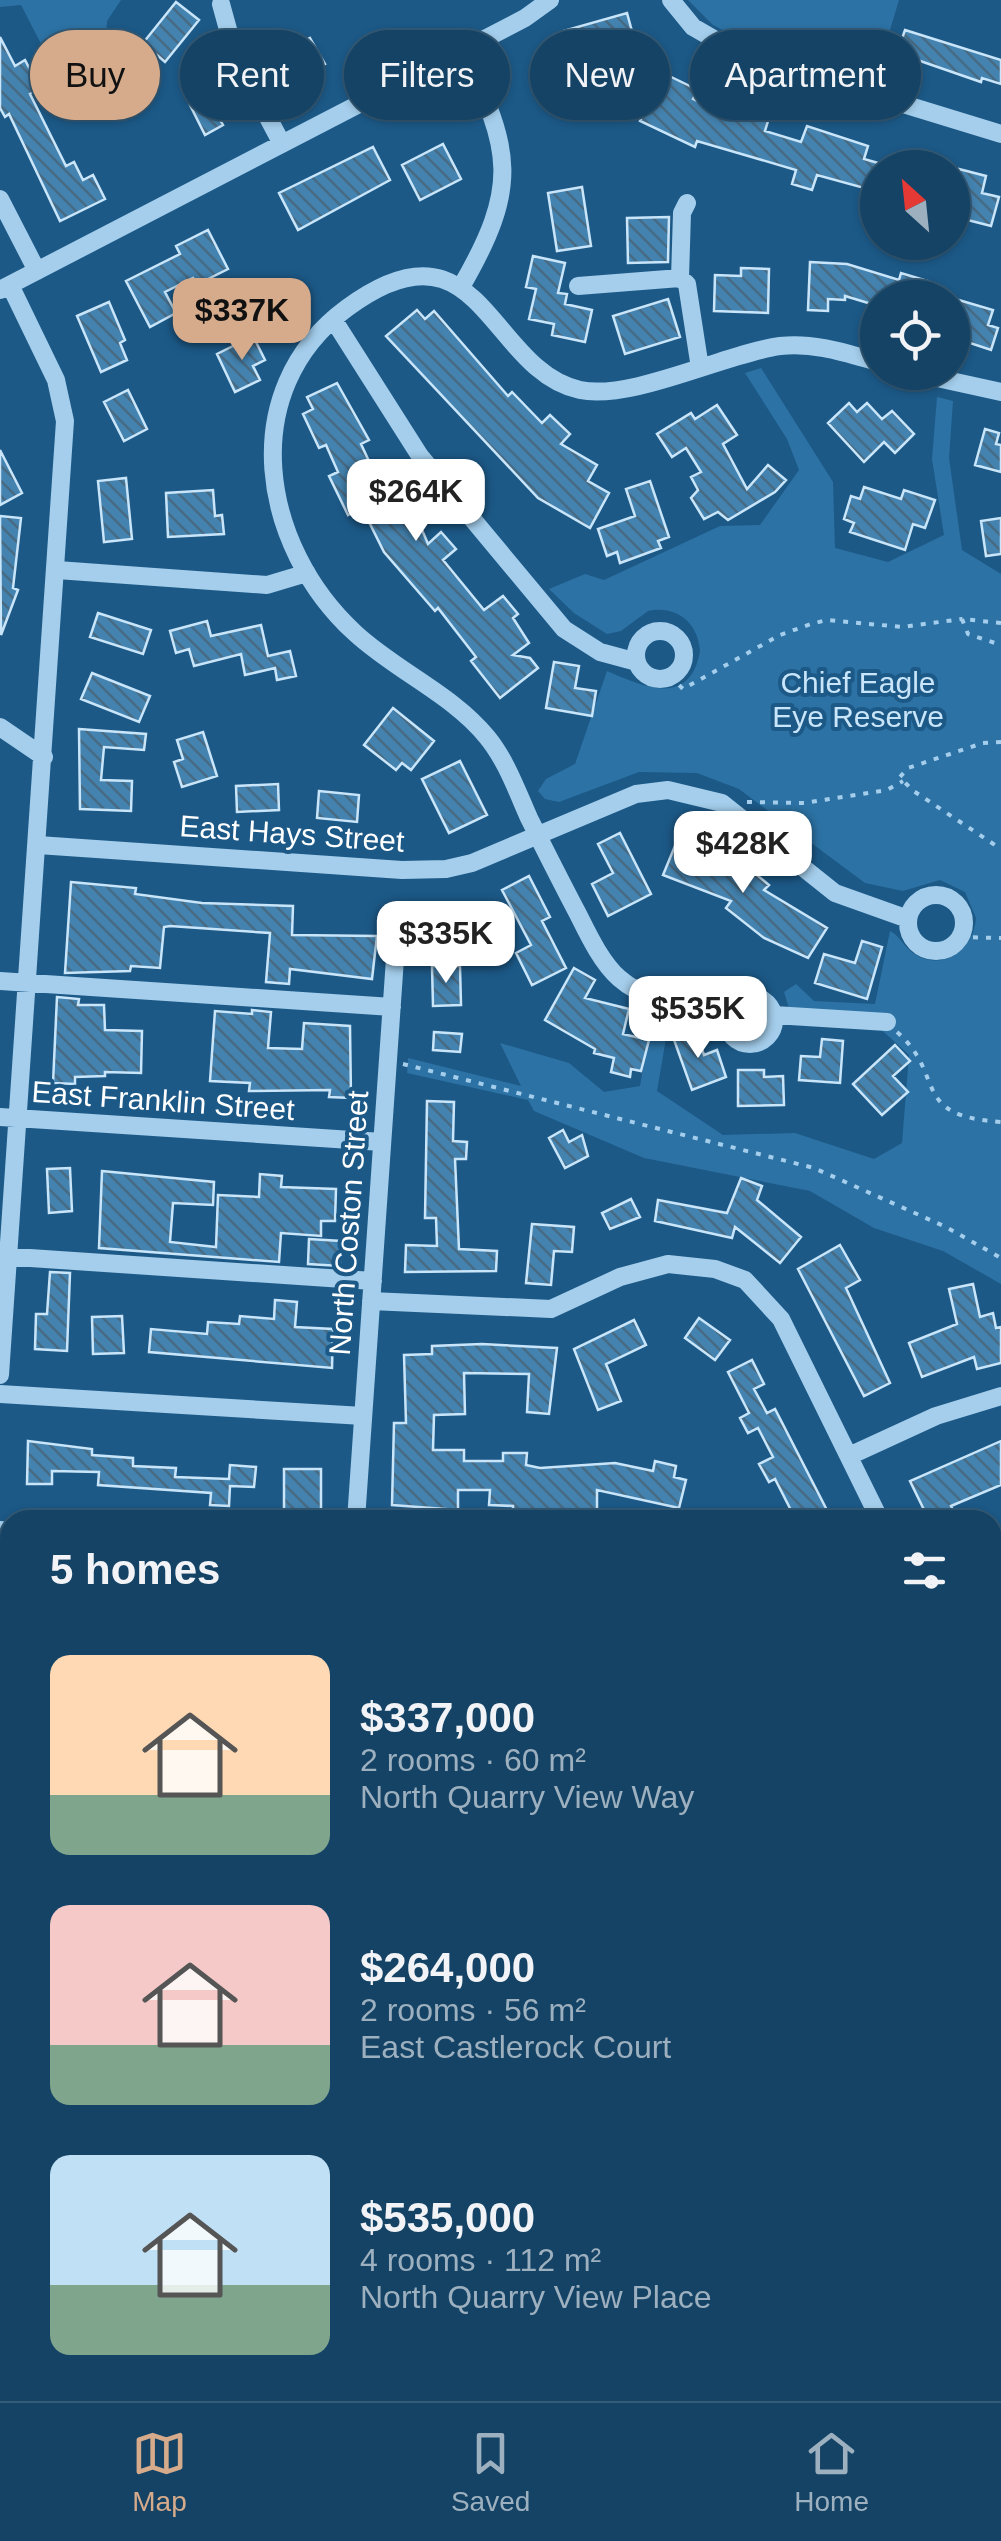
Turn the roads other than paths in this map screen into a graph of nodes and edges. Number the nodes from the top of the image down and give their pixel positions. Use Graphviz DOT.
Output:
graph roads {
  1 [pos="550,0"];
  2 [pos="671,0"];
  3 [pos="221,4"];
  4 [pos="497,30"];
  5 [pos="344,112"];
  6 [pos="495,120"];
  7 [pos="1001,134"];
  8 [pos="282,144"];
  9 [pos="0,199"];
  10 [pos="687,203"];
  11 [pos="37,271"];
  12 [pos="680,278"];
  13 [pos="578,286"];
  14 [pos="461,287"];
  15 [pos="5,288"];
  16 [pos="333,319"];
  17 [pos="860,357"];
  18 [pos="700,368"];
  19 [pos="970,385"];
  20 [pos="1001,392"];
  21 [pos="57,570"];
  22 [pos="307,574"];
  23 [pos="638,662"];
  24 [pos="0,727"];
  25 [pos="44,757"];
  26 [pos="537,834"];
  27 [pos="38,844"];
  28 [pos="908,918"];
  29 [pos="397,930"];
  30 [pos="0,981"];
  31 [pos="28,983"];
  32 [pos="392,1006"];
  33 [pos="726,1015"];
  34 [pos="774,1015"];
  35 [pos="886,1022"];
  36 [pos="9,1118"];
  37 [pos="382,1142"];
  38 [pos="4,1257"];
  39 [pos="373,1281"];
  40 [pos="372,1301"];
  41 [pos="0,1375"];
  42 [pos="0,1394"];
  43 [pos="1001,1396"];
  44 [pos="363,1416"];
  45 [pos="848,1456"];
  46 [pos="357,1510"];
  47 [pos="875,1510"];
  1 -- 4 [label="street"];
  2 -- 7 [label="street"];
  3 -- 8 [label="street"];
  5 -- 8 [label="street"];
  6 -- 14 [label="street"];
  8 -- 11 [label="street"];
  9 -- 11 [label="street"];
  10 -- 12 [label="street"];
  11 -- 15 [label="street"];
  12 -- 13 [label="street"];
  12 -- 18 [label="street"];
  14 -- 16 [label="street"];
  14 -- 18 [label="street"];
  15 -- 21 [label="street"];
  16 -- 22 [label="street"];
  16 -- 23 [label="street"];
  17 -- 18 [label="street"];
  19 -- 20 [label="street"];
  21 -- 22 [label="street"];
  21 -- 25 [label="street"];
  22 -- 26 [label="street"];
  23 -- 23 [label="street"];
  24 -- 25 [label="street"];
  25 -- 27 [label="street"];
  26 -- 27 [label="street, East Hays Street"];
  26 -- 28 [label="street, East Hays Street"];
  26 -- 33 [label="street"];
  27 -- 31 [label="street"];
  28 -- 28 [label="street"];
  29 -- 32 [label="street, North Coston Street"];
  30 -- 31 [label="street"];
  31 -- 32 [label="street"];
  31 -- 36 [label="street"];
  32 -- 37 [label="street, North Coston Street"];
  33 -- 34 [label="street"];
  33 -- 34 [label="street"];
  34 -- 35 [label="street"];
  36 -- 37 [label="street, East Franklin Street"];
  36 -- 38 [label="street"];
  37 -- 39 [label="street, North Coston Street"];
  38 -- 39 [label="street"];
  38 -- 41 [label="street"];
  39 -- 40 [label="street, North Coston Street"];
  40 -- 44 [label="street, North Coston Street"];
  40 -- 45 [label="street"];
  42 -- 44 [label="street"];
  43 -- 45 [label="street"];
  44 -- 46 [label="street, North Coston Street"];
  45 -- 47 [label="street"];
}
